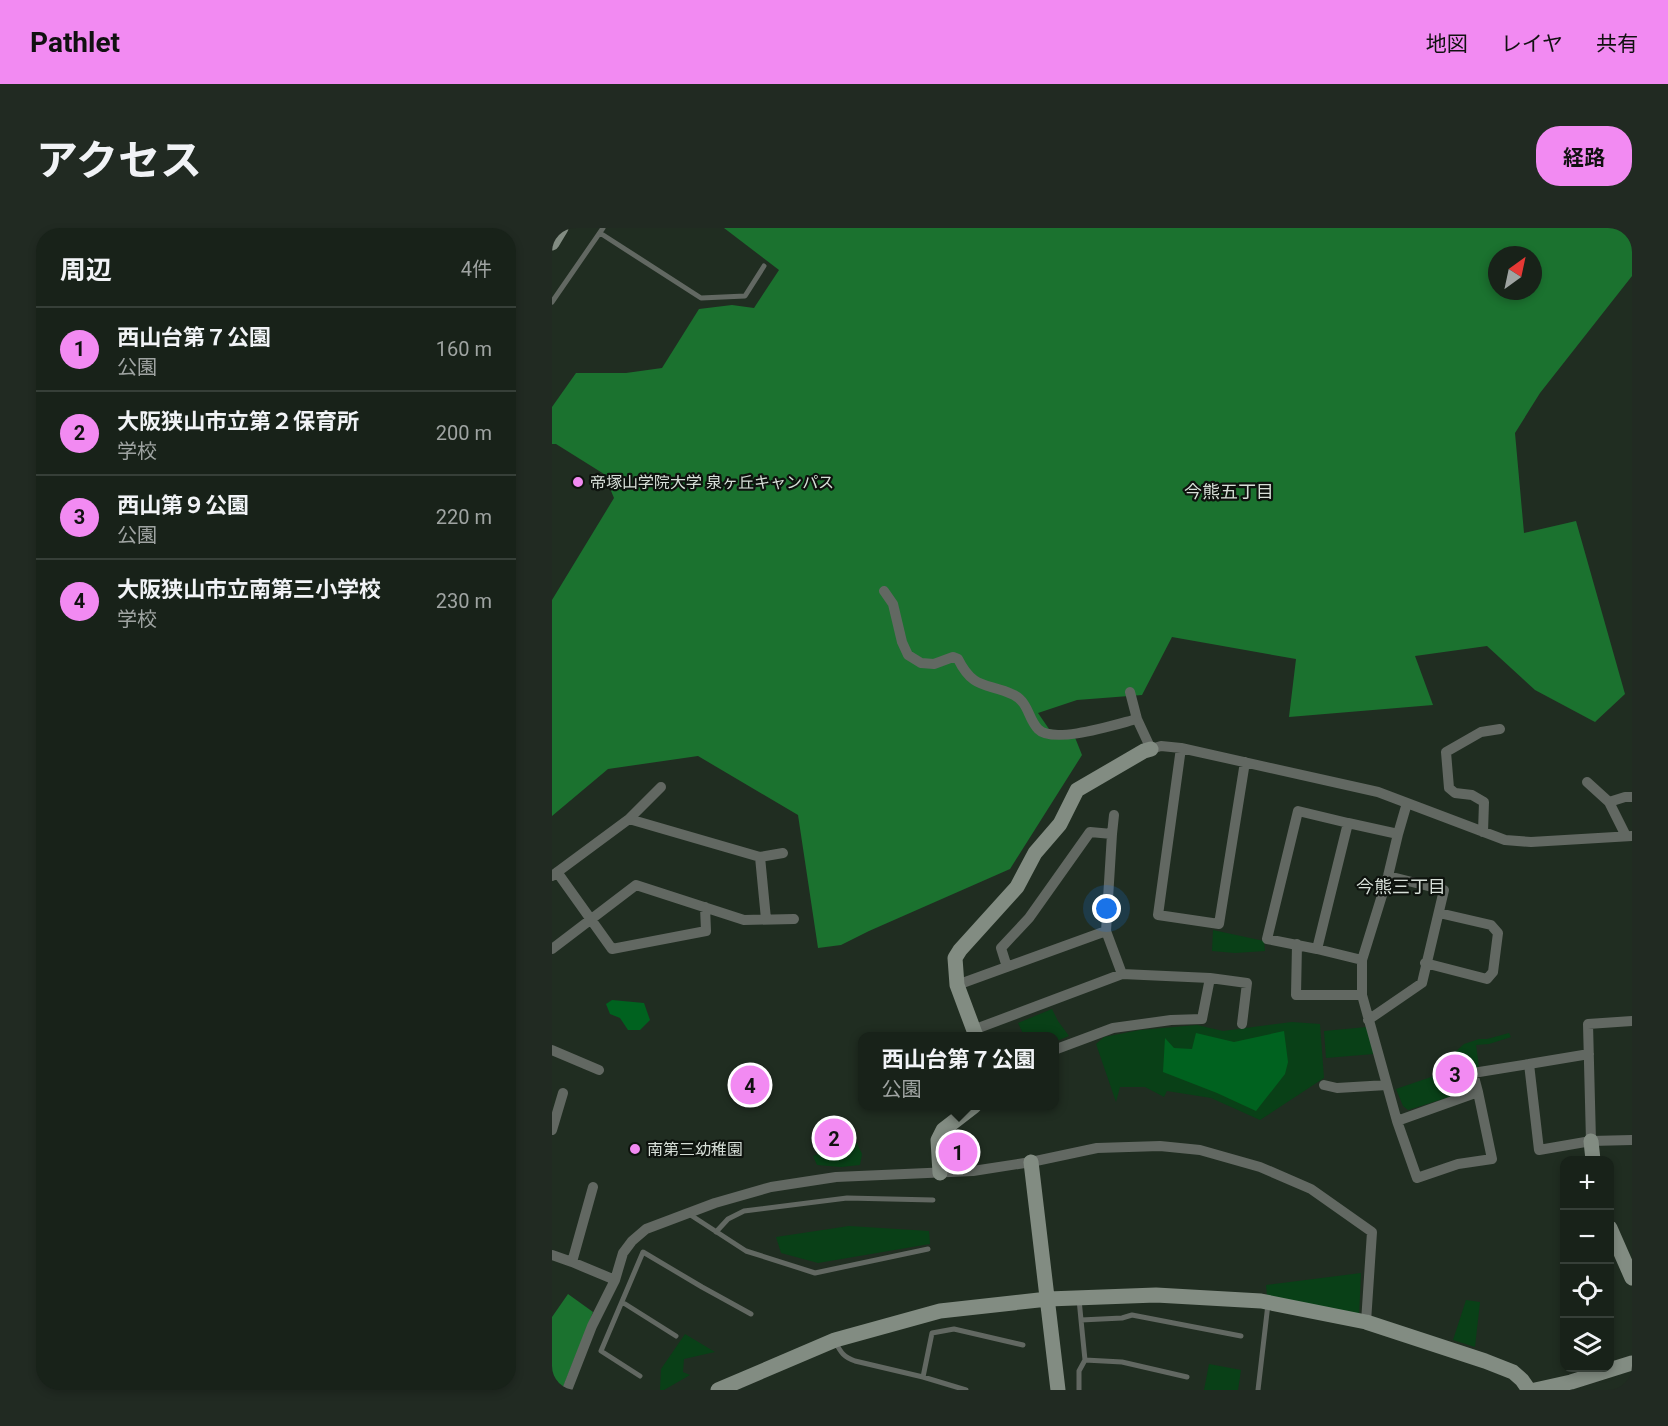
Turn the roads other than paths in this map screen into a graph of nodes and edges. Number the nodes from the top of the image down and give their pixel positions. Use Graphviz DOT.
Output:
graph roads {
  1 [pos="602,231"];
  2 [pos="764,266"];
  3 [pos="552,302"];
  4 [pos="884,591"];
  5 [pos="1130,692"];
  6 [pos="1137,719"];
  7 [pos="1500,729"];
  8 [pos="1181,748"];
  9 [pos="1151,749"];
  10 [pos="1245,762"];
  11 [pos="1587,782"];
  12 [pos="662,787"];
  13 [pos="1632,797"];
  14 [pos="1609,802"];
  15 [pos="1407,803"];
  16 [pos="1114,815"];
  17 [pos="629,819"];
  18 [pos="1348,823"];
  19 [pos="1483,832"];
  20 [pos="1112,834"];
  21 [pos="1398,834"];
  22 [pos="1629,836"];
  23 [pos="783,853"];
  24 [pos="759,857"];
  25 [pos="554,874"];
  26 [pos="1388,876"];
  27 [pos="705,907"];
  28 [pos="1439,913"];
  29 [pos="591,919"];
  30 [pos="766,919"];
  31 [pos="794,919"];
  32 [pos="1106,931"];
  33 [pos="1297,944"];
  34 [pos="552,949"];
  35 [pos="1317,949"];
  36 [pos="1362,960"];
  37 [pos="1425,963"];
  38 [pos="1007,967"];
  39 [pos="1122,974"];
  40 [pos="1210,978"];
  41 [pos="957,985"];
  42 [pos="1362,995"];
  43 [pos="1368,1020"];
  44 [pos="1632,1021"];
  45 [pos="1242,1024"];
  46 [pos="974,1032"];
  47 [pos="977,1032"];
  48 [pos="1059,1048"];
  49 [pos="552,1050"];
  50 [pos="1589,1054"];
  51 [pos="1529,1064"];
  52 [pos="599,1070"];
  53 [pos="1324,1085"];
  54 [pos="1386,1085"];
  55 [pos="1478,1092"];
  56 [pos="564,1093"];
  57 [pos="969,1110"];
  58 [pos="1397,1122"];
  59 [pos="552,1130"];
  60 [pos="1632,1140"];
  61 [pos="1591,1141"];
  62 [pos="1592,1156"];
  63 [pos="1031,1162"];
  64 [pos="940,1173"];
  65 [pos="593,1187"];
  66 [pos="933,1200"];
  67 [pos="688,1213"];
  68 [pos="716,1232"];
  69 [pos="1614,1237"];
  70 [pos="630,1244"];
  71 [pos="928,1249"];
  72 [pos="643,1252"];
  73 [pos="552,1255"];
  74 [pos="572,1262"];
  75 [pos="1632,1278"];
  76 [pos="615,1280"];
  77 [pos="1079,1298"];
  78 [pos="1048,1299"];
  79 [pos="622,1302"];
  80 [pos="1268,1302"];
  81 [pos="751,1314"];
  82 [pos="1081,1320"];
  83 [pos="1366,1322"];
  84 [pos="676,1336"];
  85 [pos="1240,1336"];
  86 [pos="835,1340"];
  87 [pos="1023,1345"];
  88 [pos="1085,1360"];
  89 [pos="1632,1363"];
  90 [pos="640,1376"];
  91 [pos="923,1377"];
  92 [pos="1187,1377"];
  93 [pos="1570,1386"];
  94 [pos="724,1389"];
  95 [pos="567,1390"];
  96 [pos="966,1390"];
  97 [pos="1059,1390"];
  98 [pos="1079,1390"];
  99 [pos="1258,1390"];
  100 [pos="1529,1390"];
  101 [pos="1535,1390"];
  1 -- 2 [label="lane"];
  1 -- 3 [label="lane"];
  4 -- 6 [label="street"];
  5 -- 6 [label="street"];
  6 -- 9 [label="street"];
  7 -- 19 [label="street"];
  8 -- 9 [label="street"];
  8 -- 10 [label="street"];
  8 -- 10 [label="street"];
  9 -- 41 [label="street"];
  10 -- 15 [label="street"];
  11 -- 14 [label="street"];
  12 -- 17 [label="street"];
  13 -- 14 [label="street"];
  14 -- 22 [label="street"];
  15 -- 19 [label="street"];
  15 -- 21 [label="street"];
  16 -- 20 [label="street"];
  17 -- 24 [label="street"];
  17 -- 25 [label="street"];
  18 -- 21 [label="street"];
  18 -- 33 [label="street"];
  18 -- 35 [label="street"];
  19 -- 22 [label="street"];
  20 -- 32 [label="street"];
  20 -- 38 [label="street"];
  21 -- 26 [label="street"];
  23 -- 24 [label="street"];
  24 -- 30 [label="street"];
  25 -- 29 [label="street"];
  26 -- 28 [label="street"];
  26 -- 36 [label="street"];
  27 -- 29 [label="street"];
  27 -- 29 [label="street"];
  27 -- 30 [label="street"];
  28 -- 37 [label="street"];
  28 -- 37 [label="street"];
  29 -- 34 [label="street"];
  30 -- 31 [label="street"];
  32 -- 38 [label="street"];
  32 -- 39 [label="street"];
  33 -- 35 [label="street"];
  33 -- 42 [label="street"];
  35 -- 36 [label="street"];
  36 -- 42 [label="street"];
  37 -- 43 [label="street"];
  38 -- 41 [label="street"];
  39 -- 40 [label="street"];
  39 -- 47 [label="street"];
  40 -- 45 [label="street"];
  40 -- 48 [label="street"];
  41 -- 46 [label="street"];
  42 -- 43 [label="street"];
  43 -- 54 [label="street"];
  44 -- 50 [label="street"];
  49 -- 52 [label="street"];
  50 -- 51 [label="street"];
  50 -- 61 [label="street"];
  51 -- 55 [label="street"];
  51 -- 61 [label="street"];
  53 -- 54 [label="street"];
  54 -- 58 [label="street"];
  55 -- 58 [label="street"];
  55 -- 58 [label="street"];
  56 -- 59 [label="street"];
  57 -- 64 [label="street"];
  60 -- 61 [label="street"];
  61 -- 62 [label="street"];
  63 -- 64 [label="street"];
  63 -- 78 [label="street"];
  63 -- 83 [label="street"];
  64 -- 67 [label="street"];
  65 -- 74 [label="street"];
  66 -- 68 [label="lane"];
  67 -- 68 [label="lane"];
  67 -- 70 [label="street"];
  68 -- 71 [label="lane"];
  69 -- 75 [label="street"];
  70 -- 72 [label="lane"];
  70 -- 76 [label="street"];
  72 -- 79 [label="lane"];
  72 -- 81 [label="lane"];
  73 -- 74 [label="street"];
  74 -- 76 [label="street"];
  76 -- 95 [label="street"];
  77 -- 78 [label="street"];
  77 -- 80 [label="street"];
  77 -- 82 [label="lane"];
  78 -- 86 [label="street"];
  78 -- 97 [label="street"];
  79 -- 84 [label="lane"];
  79 -- 90 [label="lane"];
  80 -- 83 [label="street"];
  80 -- 99 [label="lane"];
  82 -- 85 [label="lane"];
  82 -- 88 [label="lane"];
  83 -- 100 [label="street"];
  86 -- 91 [label="lane"];
  86 -- 94 [label="street"];
  87 -- 91 [label="lane"];
  88 -- 92 [label="lane"];
  88 -- 98 [label="lane"];
  89 -- 93 [label="street"];
  91 -- 96 [label="lane"];
  93 -- 101 [label="street"];
}
